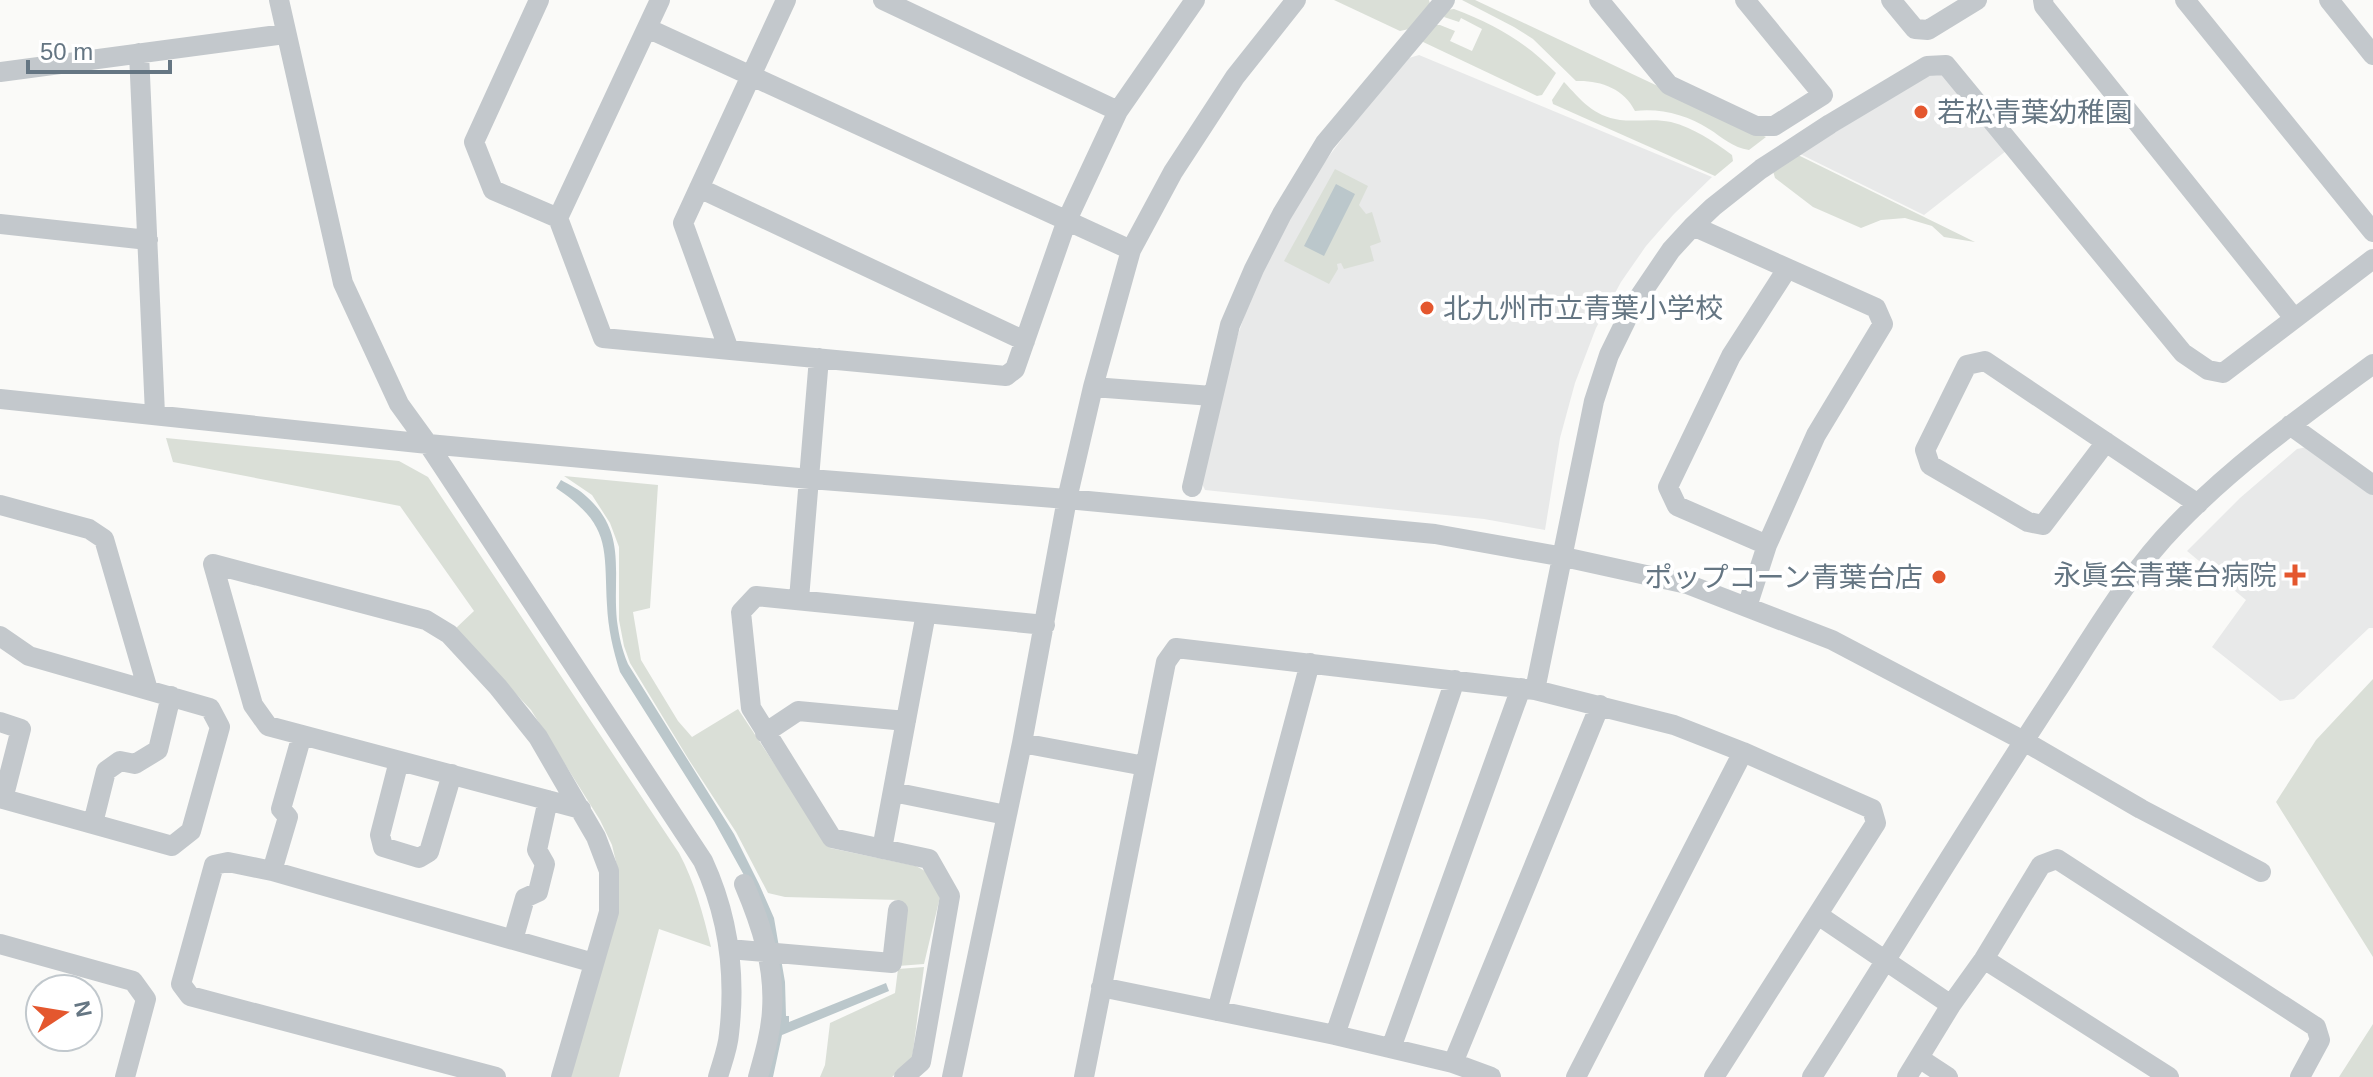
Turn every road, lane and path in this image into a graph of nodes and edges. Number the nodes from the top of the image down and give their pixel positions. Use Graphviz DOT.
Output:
graph roads {
  1 [pos="279,0"];
  2 [pos="539,0"];
  3 [pos="660,0"];
  4 [pos="786,0"];
  5 [pos="883,0"];
  6 [pos="1296,0"];
  7 [pos="1445,0"];
  8 [pos="1599,0"];
  9 [pos="1745,0"];
  10 [pos="1891,0"];
  11 [pos="1977,0"];
  12 [pos="2043,0"];
  13 [pos="2185,0"];
  14 [pos="2329,0"];
  15 [pos="1188,2"];
  16 [pos="647,28"];
  17 [pos="285,34"];
  18 [pos="139,53"];
  19 [pos="2373,55"];
  20 [pos="0,72"];
  21 [pos="751,75"];
  22 [pos="1118,111"];
  23 [pos="699,188"];
  24 [pos="558,218"];
  25 [pos="1067,220"];
  26 [pos="0,224"];
  27 [pos="1693,226"];
  28 [pos="2373,232"];
  29 [pos="148,240"];
  30 [pos="1131,250"];
  31 [pos="2373,259"];
  32 [pos="1787,269"];
  33 [pos="2294,318"];
  34 [pos="1025,341"];
  35 [pos="729,350"];
  36 [pos="819,358"];
  37 [pos="2373,364"];
  38 [pos="1093,387"];
  39 [pos="1212,396"];
  40 [pos="0,399"];
  41 [pos="155,414"];
  42 [pos="2290,425"];
  43 [pos="2106,442"];
  44 [pos="428,444"];
  45 [pos="810,479"];
  46 [pos="2373,485"];
  47 [pos="1192,487"];
  48 [pos="1067,499"];
  49 [pos="2198,504"];
  50 [pos="0,505"];
  51 [pos="1767,545"];
  52 [pos="1564,557"];
  53 [pos="799,599"];
  54 [pos="1747,607"];
  55 [pos="926,613"];
  56 [pos="1045,625"];
  57 [pos="2,645"];
  58 [pos="1310,663"];
  59 [pos="1455,680"];
  60 [pos="1528,689"];
  61 [pos="148,690"];
  62 [pos="171,696"];
  63 [pos="1600,705"];
  64 [pos="906,721"];
  65 [pos="0,722"];
  66 [pos="765,733"];
  67 [pos="302,735"];
  68 [pos="2024,741"];
  69 [pos="1022,743"];
  70 [pos="1743,752"];
  71 [pos="399,761"];
  72 [pos="1145,766"];
  73 [pos="452,774"];
  74 [pos="893,792"];
  75 [pos="2,798"];
  76 [pos="548,800"];
  77 [pos="581,809"];
  78 [pos="1006,815"];
  79 [pos="93,823"];
  80 [pos="882,849"];
  81 [pos="272,871"];
  82 [pos="2261,872"];
  83 [pos="744,884"];
  84 [pos="898,910"];
  85 [pos="1818,915"];
  86 [pos="513,940"];
  87 [pos="0,944"];
  88 [pos="729,949"];
  89 [pos="767,952"];
  90 [pos="1984,959"];
  91 [pos="594,963"];
  92 [pos="1885,963"];
  93 [pos="1101,987"];
  94 [pos="1951,1005"];
  95 [pos="1217,1011"];
  96 [pos="1335,1035"];
  97 [pos="1391,1048"];
  98 [pos="1919,1058"];
  99 [pos="1453,1063"];
  100 [pos="125,1077"];
  101 [pos="496,1077"];
  102 [pos="561,1077"];
  103 [pos="718,1077"];
  104 [pos="758,1077"];
  105 [pos="904,1077"];
  106 [pos="952,1077"];
  107 [pos="1084,1077"];
  108 [pos="1491,1077"];
  109 [pos="1576,1077"];
  110 [pos="1714,1077"];
  111 [pos="1812,1077"];
  112 [pos="1907,1077"];
  113 [pos="1948,1077"];
  114 [pos="2169,1077"];
  115 [pos="2300,1077"];
  1 -- 17 [label="street"];
  2 -- 24 [label="street"];
  3 -- 16 [label="street"];
  4 -- 21 [label="street"];
  5 -- 22 [label="street"];
  6 -- 30 [label="street"];
  7 -- 39 [label="street"];
  8 -- 9 [label="street"];
  10 -- 11 [label="street"];
  12 -- 33 [label="street"];
  13 -- 28 [label="street"];
  14 -- 19 [label="street"];
  15 -- 22 [label="street"];
  16 -- 21 [label="street"];
  16 -- 24 [label="street"];
  17 -- 18 [label="street"];
  17 -- 44 [label="street"];
  18 -- 20 [label="street"];
  18 -- 29 [label="street"];
  21 -- 23 [label="street"];
  21 -- 25 [label="street"];
  22 -- 25 [label="street"];
  23 -- 34 [label="street"];
  23 -- 35 [label="street"];
  24 -- 35 [label="street"];
  25 -- 30 [label="street"];
  25 -- 34 [label="street"];
  26 -- 29 [label="street"];
  27 -- 32 [label="street"];
  27 -- 33 [label="street"];
  27 -- 52 [label="street"];
  29 -- 41 [label="street"];
  30 -- 38 [label="street"];
  31 -- 33 [label="street"];
  32 -- 51 [label="street"];
  32 -- 51 [label="street"];
  34 -- 36 [label="street"];
  35 -- 36 [label="street"];
  36 -- 45 [label="street"];
  37 -- 42 [label="street"];
  38 -- 39 [label="street"];
  38 -- 48 [label="street"];
  39 -- 47 [label="street"];
  40 -- 41 [label="street"];
  41 -- 44 [label="street"];
  42 -- 46 [label="street"];
  42 -- 49 [label="street"];
  43 -- 43 [label="street"];
  43 -- 49 [label="street"];
  44 -- 45 [label="street"];
  44 -- 88 [label="street"];
  45 -- 48 [label="street"];
  45 -- 53 [label="street"];
  48 -- 52 [label="street"];
  48 -- 56 [label="street"];
  49 -- 68 [label="street"];
  50 -- 61 [label="street"];
  51 -- 54 [label="street"];
  52 -- 54 [label="street"];
  52 -- 60 [label="street"];
  53 -- 55 [label="street"];
  53 -- 66 [label="street"];
  54 -- 68 [label="street"];
  55 -- 56 [label="street"];
  55 -- 64 [label="street"];
  56 -- 69 [label="street"];
  57 -- 61 [label="street"];
  58 -- 59 [label="street"];
  58 -- 72 [label="street"];
  58 -- 95 [label="street"];
  59 -- 60 [label="street"];
  59 -- 96 [label="street"];
  60 -- 63 [label="street"];
  60 -- 97 [label="street"];
  61 -- 62 [label="street"];
  62 -- 79 [label="street"];
  62 -- 79 [label="street"];
  63 -- 70 [label="street"];
  63 -- 99 [label="street"];
  64 -- 66 [label="street"];
  64 -- 74 [label="street"];
  65 -- 75 [label="street"];
  66 -- 80 [label="street"];
  67 -- 71 [label="street"];
  67 -- 77 [label="street"];
  67 -- 81 [label="street"];
  68 -- 82 [label="street"];
  68 -- 92 [label="street"];
  69 -- 72 [label="street"];
  69 -- 78 [label="street"];
  70 -- 85 [label="street"];
  70 -- 109 [label="street"];
  71 -- 73 [label="street"];
  71 -- 73 [label="street"];
  72 -- 93 [label="street"];
  73 -- 76 [label="street"];
  74 -- 78 [label="street"];
  74 -- 80 [label="street"];
  75 -- 79 [label="street"];
  76 -- 77 [label="street"];
  76 -- 86 [label="street"];
  77 -- 91 [label="street"];
  78 -- 106 [label="street"];
  80 -- 105 [label="street"];
  81 -- 86 [label="street"];
  81 -- 101 [label="street"];
  83 -- 89 [label="street"];
  84 -- 89 [label="street"];
  85 -- 92 [label="street"];
  85 -- 110 [label="street"];
  86 -- 91 [label="street"];
  87 -- 100 [label="street"];
  88 -- 89 [label="street"];
  88 -- 103 [label="street"];
  89 -- 104 [label="street"];
  90 -- 94 [label="street"];
  90 -- 114 [label="street"];
  90 -- 115 [label="street"];
  91 -- 102 [label="street"];
  92 -- 94 [label="street"];
  92 -- 111 [label="street"];
  93 -- 95 [label="street"];
  93 -- 107 [label="street"];
  94 -- 98 [label="street"];
  95 -- 96 [label="street"];
  96 -- 97 [label="street"];
  97 -- 99 [label="street"];
  98 -- 112 [label="street"];
  98 -- 113 [label="street"];
  99 -- 108 [label="street"];
}
